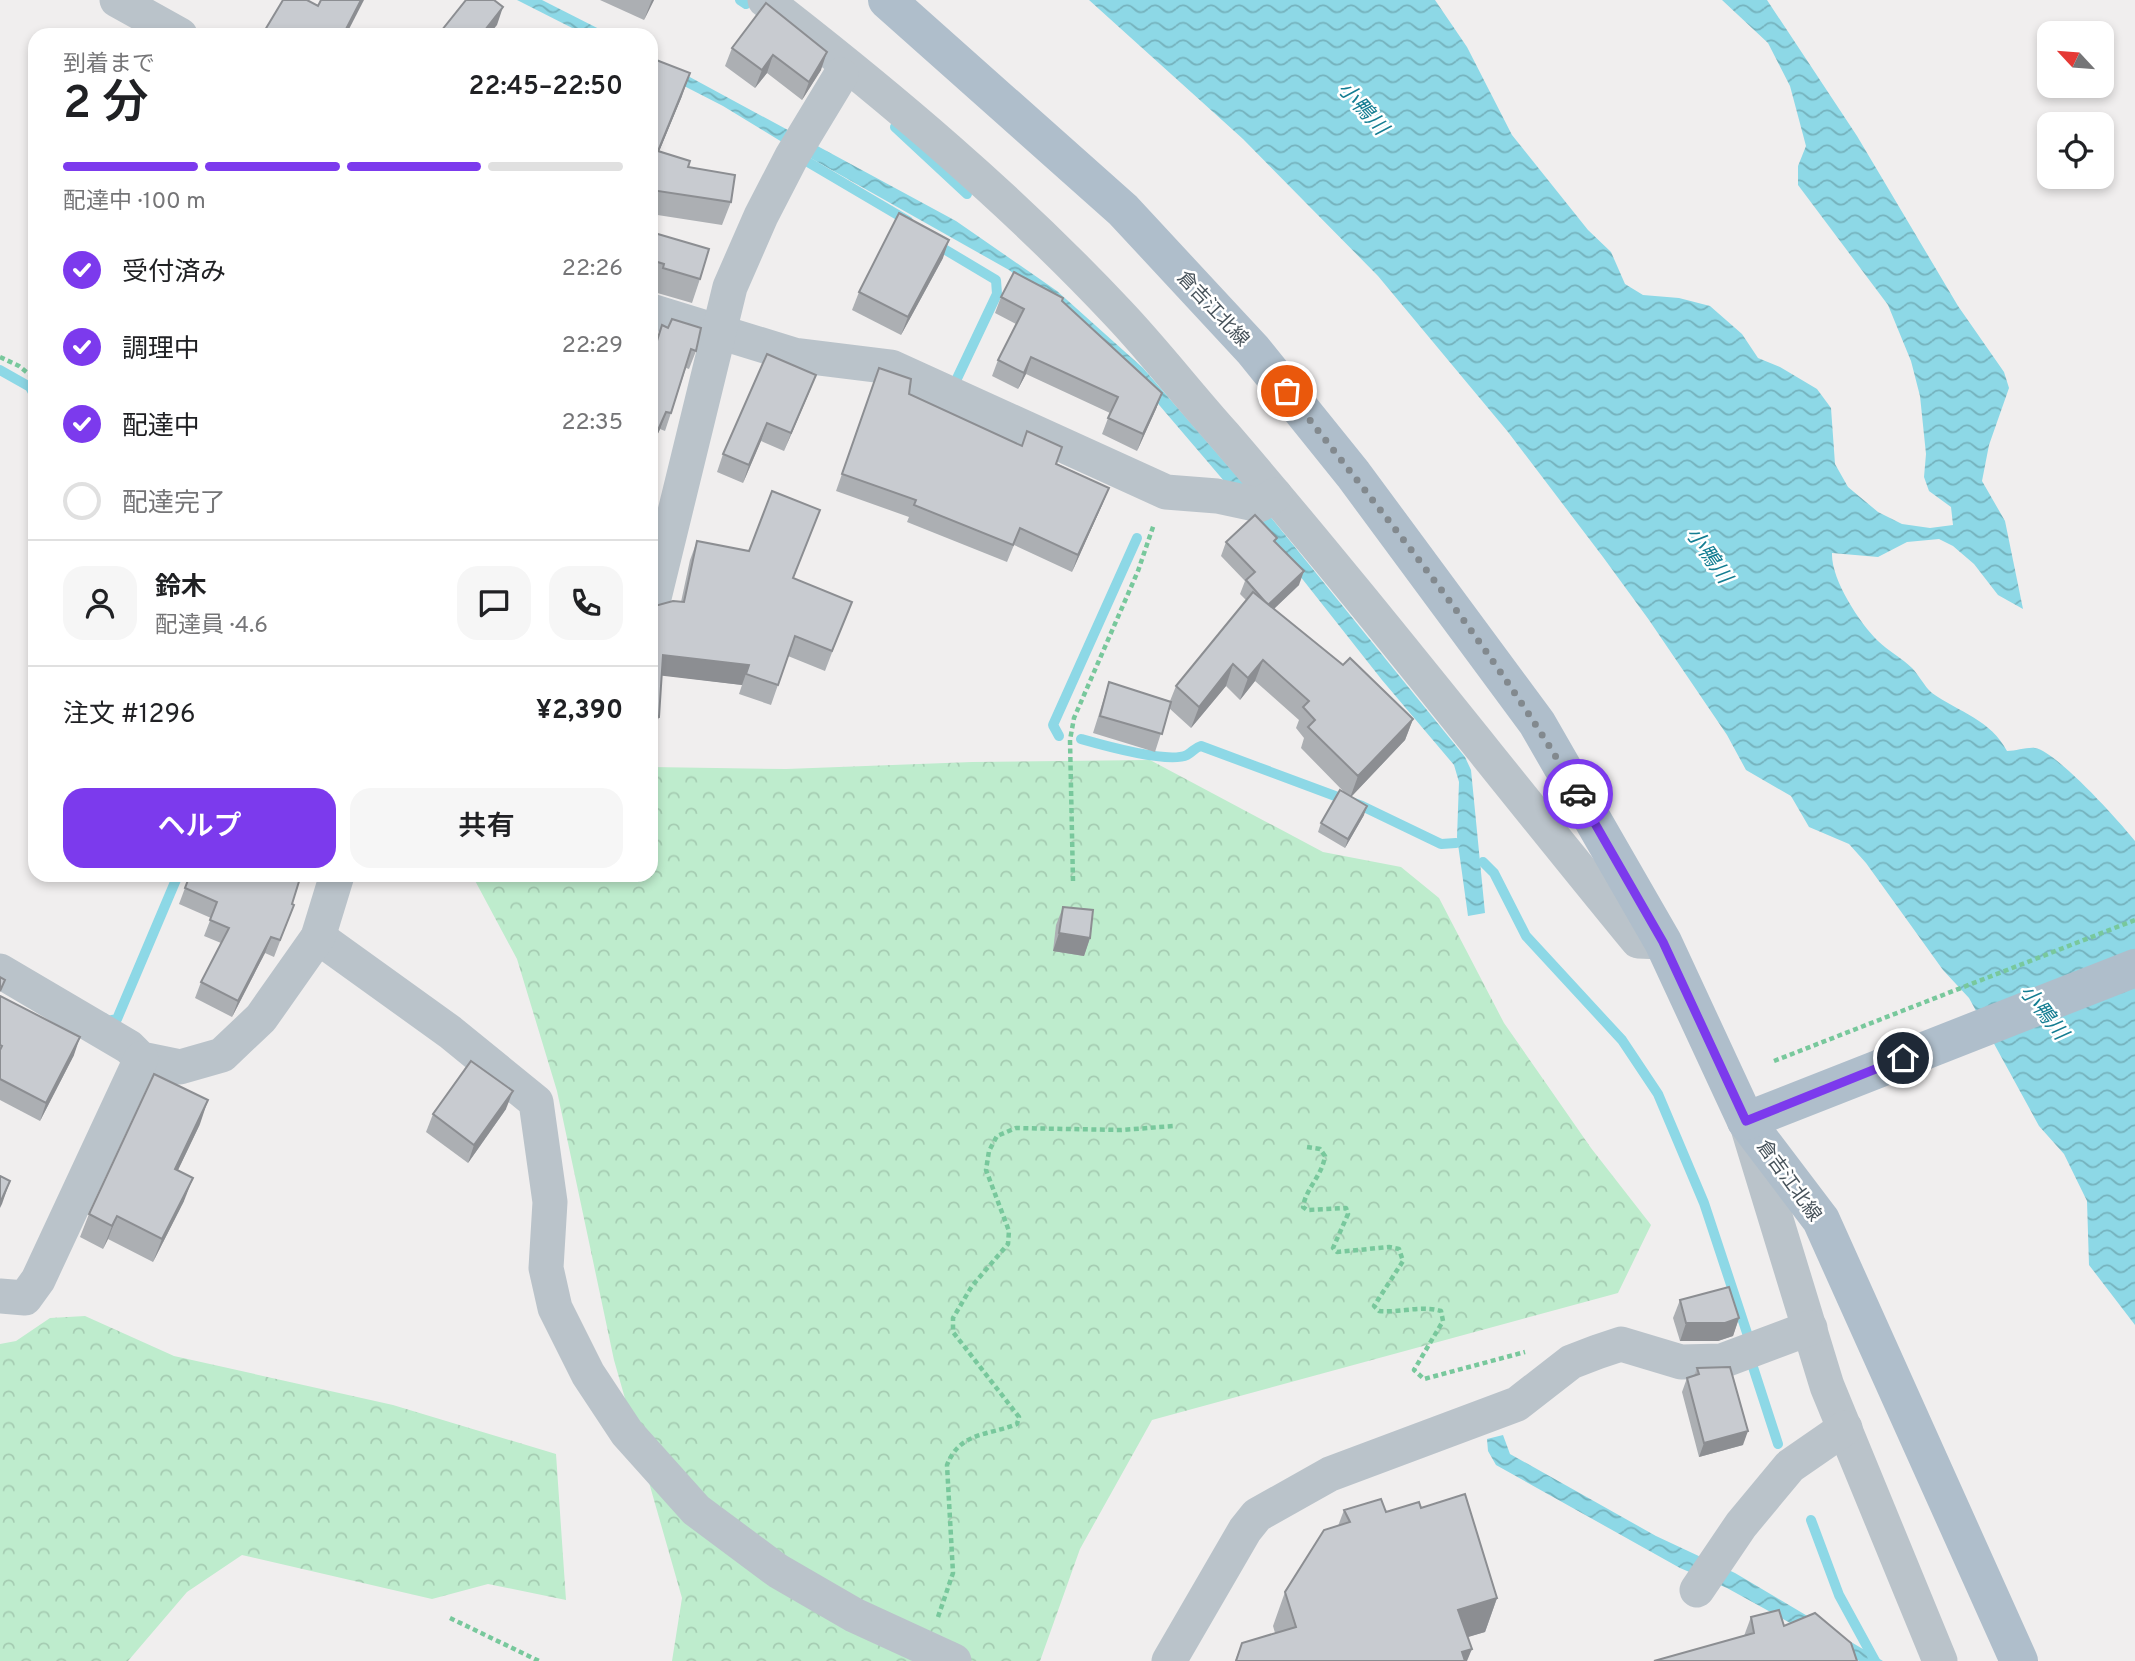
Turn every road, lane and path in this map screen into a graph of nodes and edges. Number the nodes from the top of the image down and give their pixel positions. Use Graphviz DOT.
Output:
graph roads {
  1 [pos="117,0"];
  2 [pos="765,0"];
  3 [pos="887,0"];
  4 [pos="167,28"];
  5 [pos="841,75"];
  6 [pos="658,313"];
  7 [pos="719,334"];
  8 [pos="0,357"];
  9 [pos="28,373"];
  10 [pos="1166,492"];
  11 [pos="1275,495"];
  12 [pos="658,556"];
  13 [pos="1073,881"];
  14 [pos="335,882"];
  15 [pos="2135,920"];
  16 [pos="318,937"];
  17 [pos="1663,942"];
  18 [pos="2135,968"];
  19 [pos="0,971"];
  20 [pos="141,1059"];
  21 [pos="1774,1061"];
  22 [pos="1746,1121"];
  23 [pos="1174,1126"];
  24 [pos="1307,1147"];
  25 [pos="0,1296"];
  26 [pos="1810,1328"];
  27 [pos="1557,1373"];
  28 [pos="1845,1428"];
  29 [pos="1697,1590"];
  30 [pos="450,1618"];
  31 [pos="939,1654"];
  32 [pos="539,1661"];
  33 [pos="1169,1661"];
  34 [pos="1940,1661"];
  35 [pos="2019,1661"];
  1 -- 4 [label="street"];
  2 -- 11 [label="street"];
  3 -- 17 [label="main road, 倉吉江北線"];
  5 -- 7 [label="street"];
  6 -- 7 [label="street"];
  7 -- 10 [label="street"];
  7 -- 12 [label="street"];
  8 -- 9 [label="path"];
  10 -- 11 [label="street"];
  10 -- 13 [label="path"];
  11 -- 17 [label="street"];
  14 -- 16 [label="street"];
  15 -- 21 [label="path"];
  16 -- 20 [label="street"];
  16 -- 31 [label="street"];
  17 -- 22 [label="main road, 倉吉江北線"];
  18 -- 22 [label="main road"];
  19 -- 20 [label="street"];
  20 -- 25 [label="street"];
  22 -- 26 [label="street"];
  22 -- 35 [label="main road, 倉吉江北線"];
  23 -- 31 [label="path"];
  24 -- 27 [label="path"];
  26 -- 27 [label="street"];
  26 -- 28 [label="street"];
  27 -- 33 [label="street"];
  28 -- 29 [label="street"];
  28 -- 34 [label="street"];
  30 -- 32 [label="path"];
}
